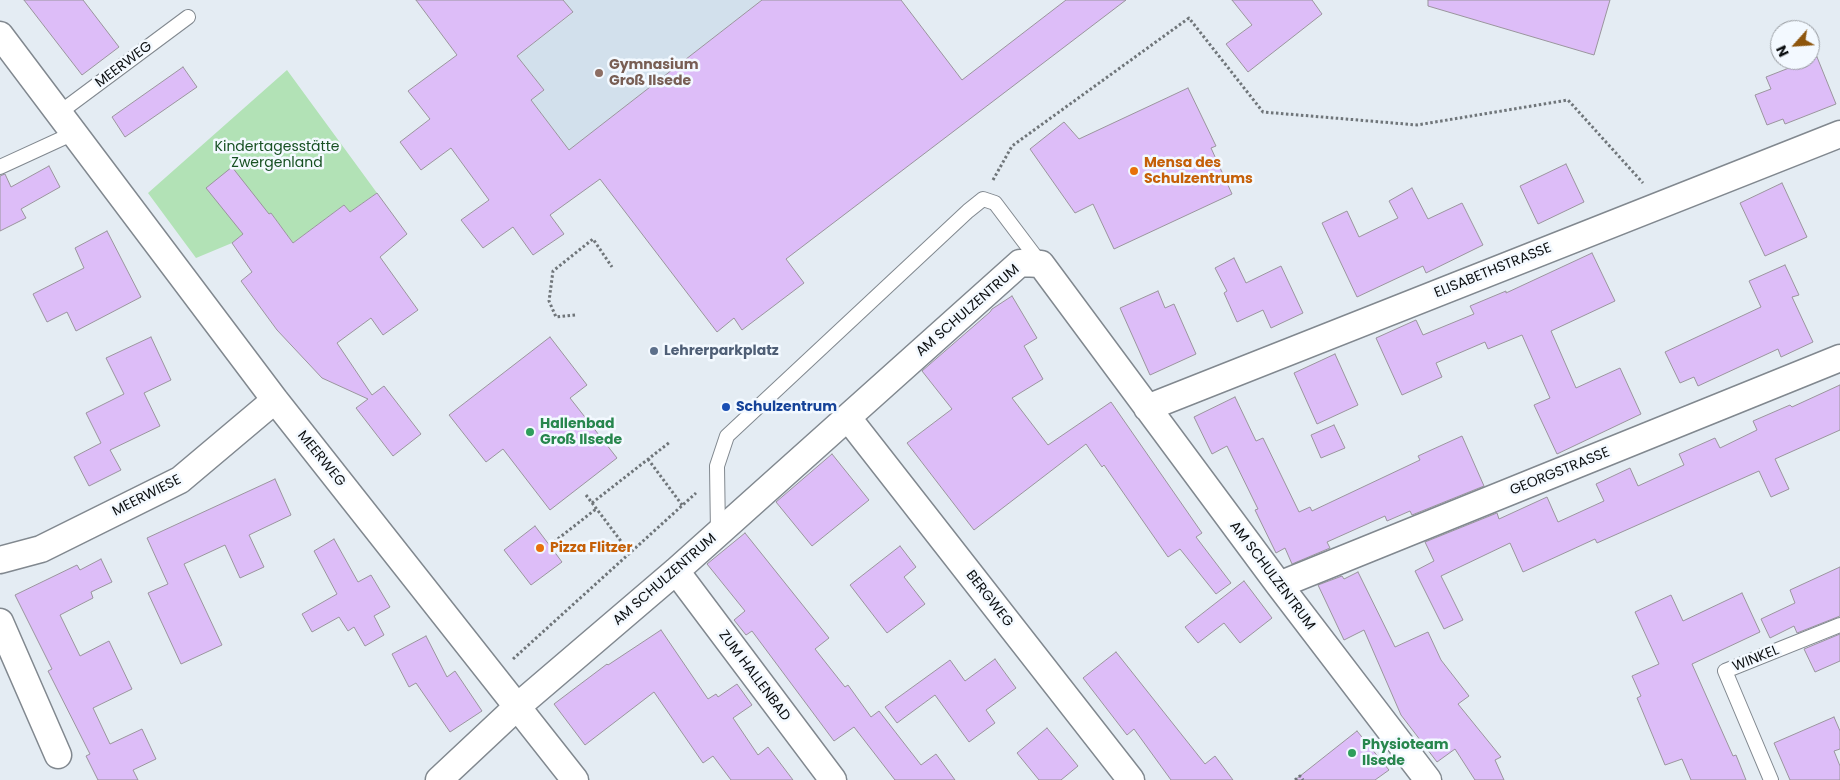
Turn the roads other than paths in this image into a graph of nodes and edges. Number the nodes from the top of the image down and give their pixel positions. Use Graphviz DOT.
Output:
graph roads {
  1 [pos="188,16"];
  2 [pos="0,34"];
  3 [pos="66,123"];
  4 [pos="1840,134"];
  5 [pos="0,167"];
  6 [pos="1041,264"];
  7 [pos="1840,358"];
  8 [pos="274,400"];
  9 [pos="1147,408"];
  10 [pos="848,418"];
  11 [pos="718,534"];
  12 [pos="0,560"];
  13 [pos="676,571"];
  14 [pos="1279,585"];
  15 [pos="0,622"];
  16 [pos="1840,625"];
  17 [pos="518,706"];
  18 [pos="58,755"];
  19 [pos="439,780"];
  20 [pos="575,780"];
  21 [pos="833,780"];
  22 [pos="1131,780"];
  23 [pos="1428,780"];
  24 [pos="1771,780"];
  1 -- 3 [label="lane, MEERWEG"];
  2 -- 3 [label="street, MEERWEG"];
  3 -- 5 [label="lane, MEERWEG"];
  3 -- 8 [label="street, MEERWEG"];
  4 -- 9 [label="street, ELISABETHSTRASSE"];
  6 -- 9 [label="street, AM SCHULZENTRUM"];
  6 -- 10 [label="street, AM SCHULZENTRUM"];
  6 -- 11 [label="lane"];
  7 -- 14 [label="street, GEORGSTRASSE"];
  8 -- 12 [label="street, MEERWIESE"];
  8 -- 17 [label="street, MEERWEG"];
  9 -- 14 [label="street, AM SCHULZENTRUM"];
  10 -- 11 [label="street, AM SCHULZENTRUM"];
  10 -- 22 [label="street, BERGWEG"];
  11 -- 13 [label="street, AM SCHULZENTRUM"];
  13 -- 17 [label="street, AM SCHULZENTRUM"];
  13 -- 21 [label="street, ZUM HALLENBAD"];
  14 -- 23 [label="street, AM SCHULZENTRUM"];
  15 -- 18 [label="street"];
  16 -- 24 [label="lane, WINKEL"];
  17 -- 19 [label="street, AM SCHULZENTRUM"];
  17 -- 20 [label="street, MEERWEG"];
}
